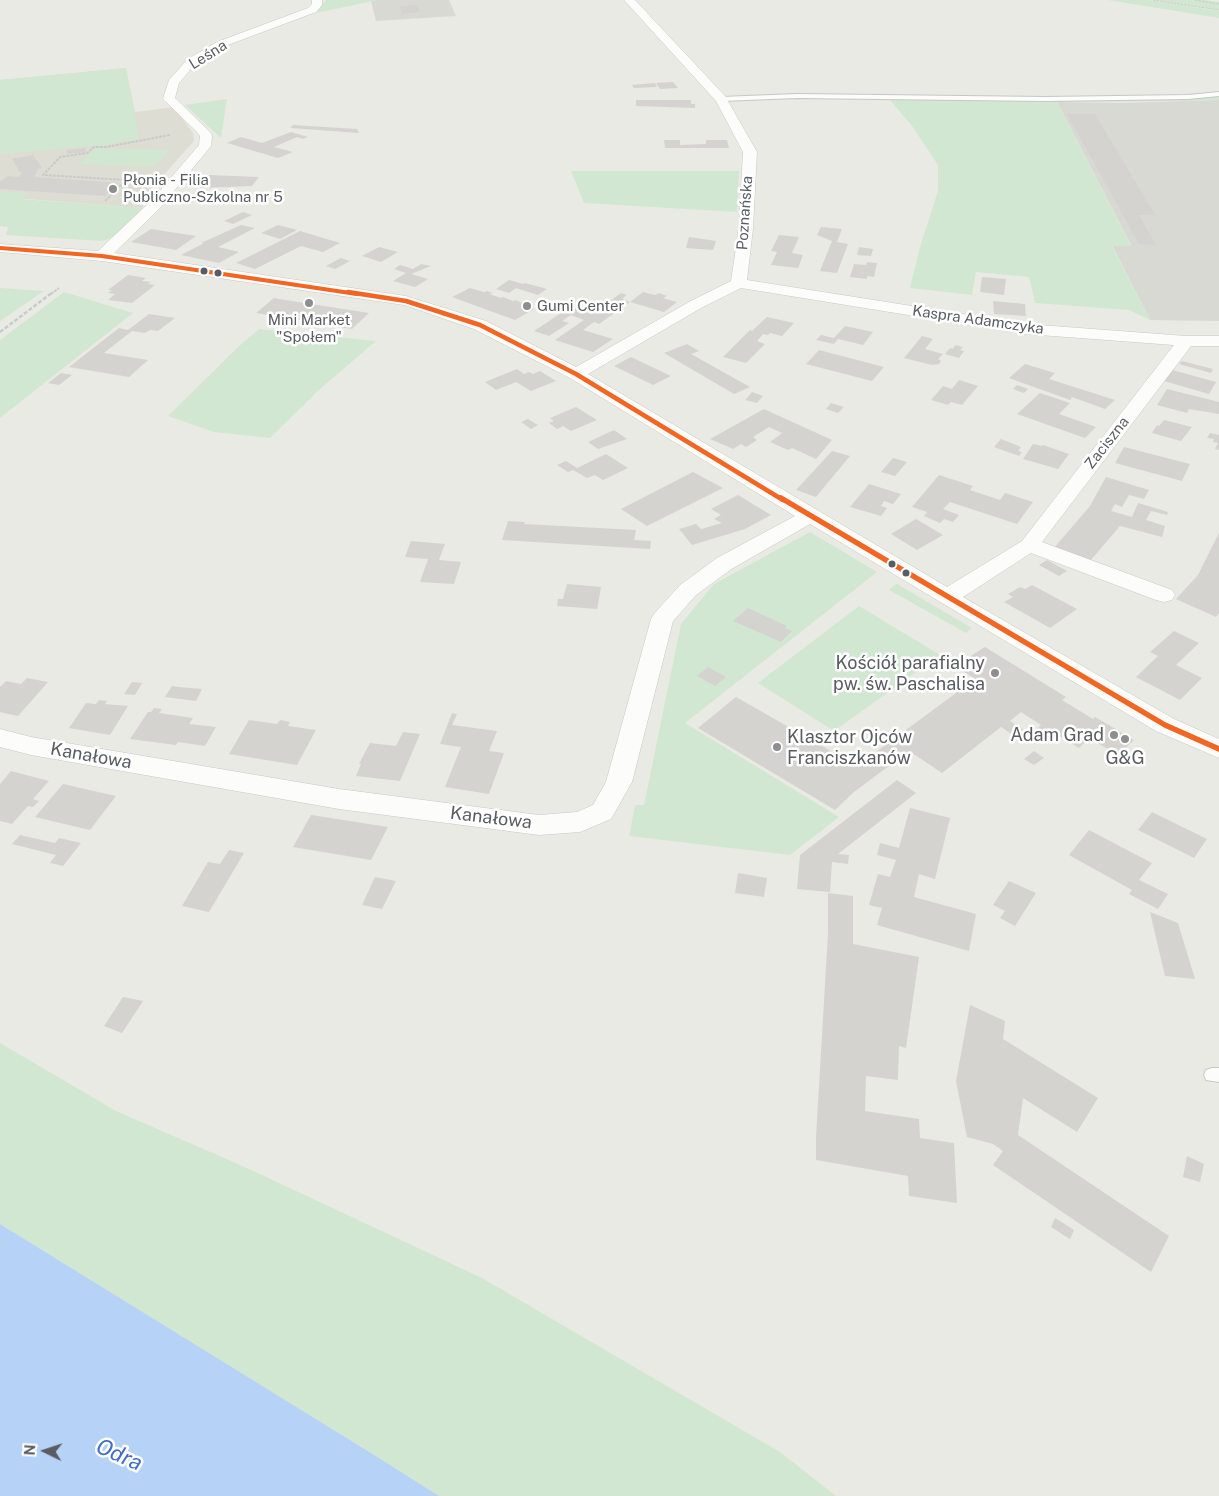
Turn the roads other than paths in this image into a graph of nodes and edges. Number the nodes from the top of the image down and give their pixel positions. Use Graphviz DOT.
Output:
graph roads {
  1 [pos="316,0"];
  2 [pos="629,0"];
  3 [pos="1219,94"];
  4 [pos="721,99"];
  5 [pos="0,248"];
  6 [pos="102,256"];
  7 [pos="739,283"];
  8 [pos="1186,340"];
  9 [pos="1219,341"];
  10 [pos="576,374"];
  11 [pos="810,516"];
  12 [pos="1028,545"];
  13 [pos="1164,595"];
  14 [pos="949,596"];
  15 [pos="0,738"];
  16 [pos="1219,749"];
  1 -- 6 [label="street, Leśna"];
  2 -- 4 [label="street, Poznańska"];
  3 -- 4 [label="lane"];
  4 -- 7 [label="street, Poznańska"];
  5 -- 6 [label="street"];
  6 -- 10 [label="street"];
  7 -- 8 [label="street, Kaspra Adamczyka"];
  7 -- 10 [label="street"];
  8 -- 9 [label="street, Kaspra Adamczyka"];
  8 -- 12 [label="street, Zaciszna"];
  10 -- 11 [label="street"];
  11 -- 14 [label="street"];
  11 -- 15 [label="street, Kanałowa"];
  12 -- 13 [label="street"];
  12 -- 14 [label="street, Zaciszna"];
  14 -- 16 [label="street"];
}
